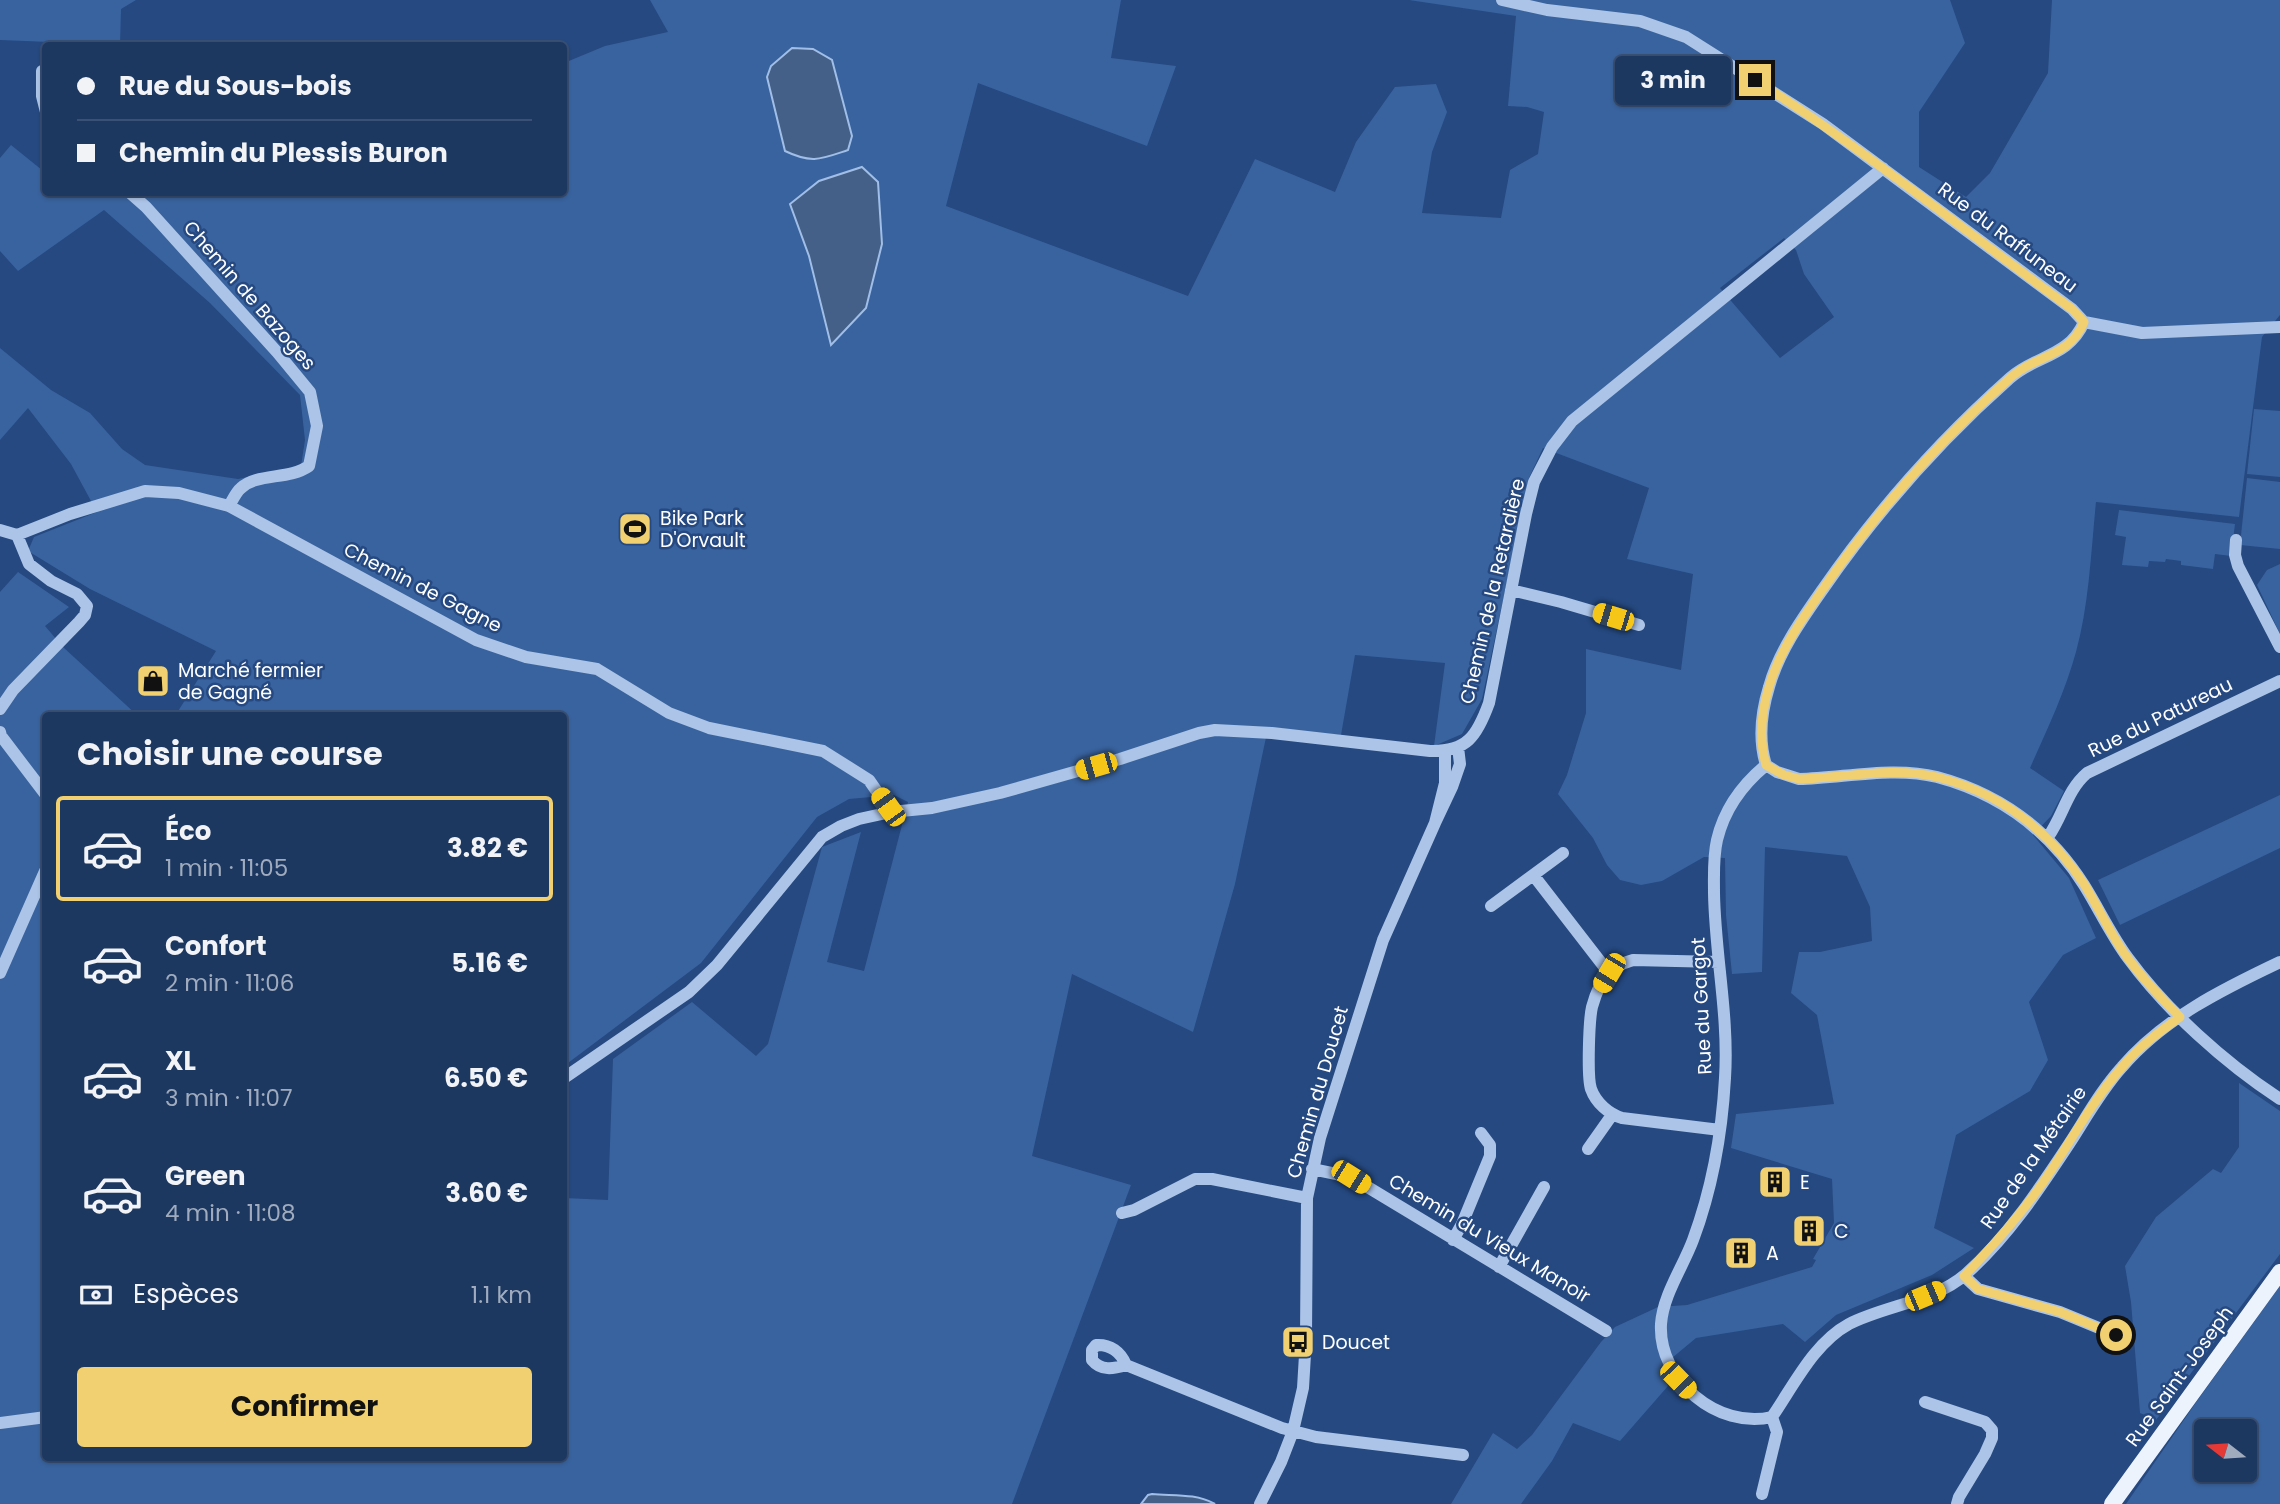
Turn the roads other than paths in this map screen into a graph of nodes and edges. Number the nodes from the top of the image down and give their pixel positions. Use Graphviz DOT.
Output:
graph roads {
  1 [pos="1502,0"];
  2 [pos="42,71"];
  3 [pos="42,96"];
  4 [pos="1883,168"];
  5 [pos="134,196"];
  6 [pos="2084,322"];
  7 [pos="2280,327"];
  8 [pos="229,506"];
  9 [pos="0,530"];
  10 [pos="18,535"];
  11 [pos="2236,540"];
  12 [pos="1511,590"];
  13 [pos="1639,625"];
  14 [pos="2280,647"];
  15 [pos="2280,681"];
  16 [pos="0,709"];
  17 [pos="0,732"];
  18 [pos="1458,747"];
  19 [pos="1445,752"];
  20 [pos="1766,765"];
  21 [pos="42,790"];
  22 [pos="891,812"];
  23 [pos="1435,823"];
  24 [pos="2048,837"];
  25 [pos="1563,853"];
  26 [pos="1534,876"];
  27 [pos="42,878"];
  28 [pos="1491,906"];
  29 [pos="1719,962"];
  30 [pos="2280,962"];
  31 [pos="0,973"];
  32 [pos="1609,973"];
  33 [pos="2180,1017"];
  34 [pos="567,1076"];
  35 [pos="2280,1098"];
  36 [pos="1612,1115"];
  37 [pos="1720,1130"];
  38 [pos="1481,1133"];
  39 [pos="1588,1149"];
  40 [pos="1312,1169"];
  41 [pos="1544,1187"];
  42 [pos="1307,1198"];
  43 [pos="1122,1213"];
  44 [pos="1453,1240"];
  45 [pos="1499,1267"];
  46 [pos="2280,1272"];
  47 [pos="1964,1276"];
  48 [pos="1606,1331"];
  49 [pos="2116,1335"];
  50 [pos="1126,1365"];
  51 [pos="1925,1402"];
  52 [pos="1772,1417"];
  53 [pos="42,1418"];
  54 [pos="0,1423"];
  55 [pos="1293,1431"];
  56 [pos="1463,1455"];
  57 [pos="1762,1494"];
  58 [pos="1262,1500"];
  59 [pos="1276,1504"];
  60 [pos="1957,1504"];
  61 [pos="2112,1504"];
  1 -- 4 [label="street, Rue du Raffuneau"];
  2 -- 3 [label="street"];
  4 -- 6 [label="street, Rue du Raffuneau"];
  4 -- 12 [label="street, Chemin de la Retardière"];
  5 -- 8 [label="street, Chemin de Bazoges"];
  6 -- 7 [label="street"];
  6 -- 20 [label="street"];
  8 -- 10 [label="street, Chemin de Gagne"];
  8 -- 22 [label="street, Chemin de Gagne"];
  9 -- 10 [label="street"];
  10 -- 16 [label="street"];
  11 -- 14 [label="street"];
  12 -- 13 [label="street"];
  12 -- 18 [label="street, Chemin de la Retardière"];
  15 -- 24 [label="street, Rue du Patureau"];
  17 -- 21 [label="street"];
  18 -- 19 [label="street, Chemin de la Retardière"];
  18 -- 23 [label="street, Chemin du Doucet"];
  19 -- 22 [label="street, Chemin de la Retardière"];
  19 -- 23 [label="street, Chemin du Doucet"];
  20 -- 24 [label="street"];
  20 -- 29 [label="street, Rue du Gargot"];
  22 -- 34 [label="street, Chemin de la Retardière"];
  23 -- 40 [label="street, Chemin du Doucet"];
  24 -- 33 [label="street"];
  25 -- 26 [label="street"];
  26 -- 28 [label="street"];
  26 -- 32 [label="street"];
  27 -- 31 [label="street"];
  29 -- 32 [label="street"];
  29 -- 37 [label="street, Rue du Gargot"];
  30 -- 33 [label="street"];
  32 -- 36 [label="street"];
  33 -- 35 [label="street"];
  33 -- 47 [label="street, Rue de la Métairie"];
  36 -- 37 [label="street"];
  36 -- 39 [label="street"];
  37 -- 52 [label="street, Rue du Gargot"];
  38 -- 44 [label="street"];
  40 -- 42 [label="street, Chemin du Doucet"];
  40 -- 44 [label="street, Chemin du Vieux Manoir"];
  41 -- 45 [label="street"];
  42 -- 43 [label="street"];
  42 -- 55 [label="street, Chemin du Doucet"];
  44 -- 45 [label="street, Chemin du Vieux Manoir"];
  45 -- 48 [label="street, Chemin du Vieux Manoir"];
  46 -- 61 [label="main road, Rue Saint-Joseph"];
  47 -- 49 [label="street"];
  47 -- 52 [label="street, Rue de la Métairie"];
  50 -- 55 [label="street"];
  51 -- 60 [label="street"];
  52 -- 57 [label="street"];
  53 -- 54 [label="street"];
  55 -- 56 [label="street"];
  55 -- 58 [label="street, Chemin du Doucet"];
  58 -- 59 [label="street"];
}
